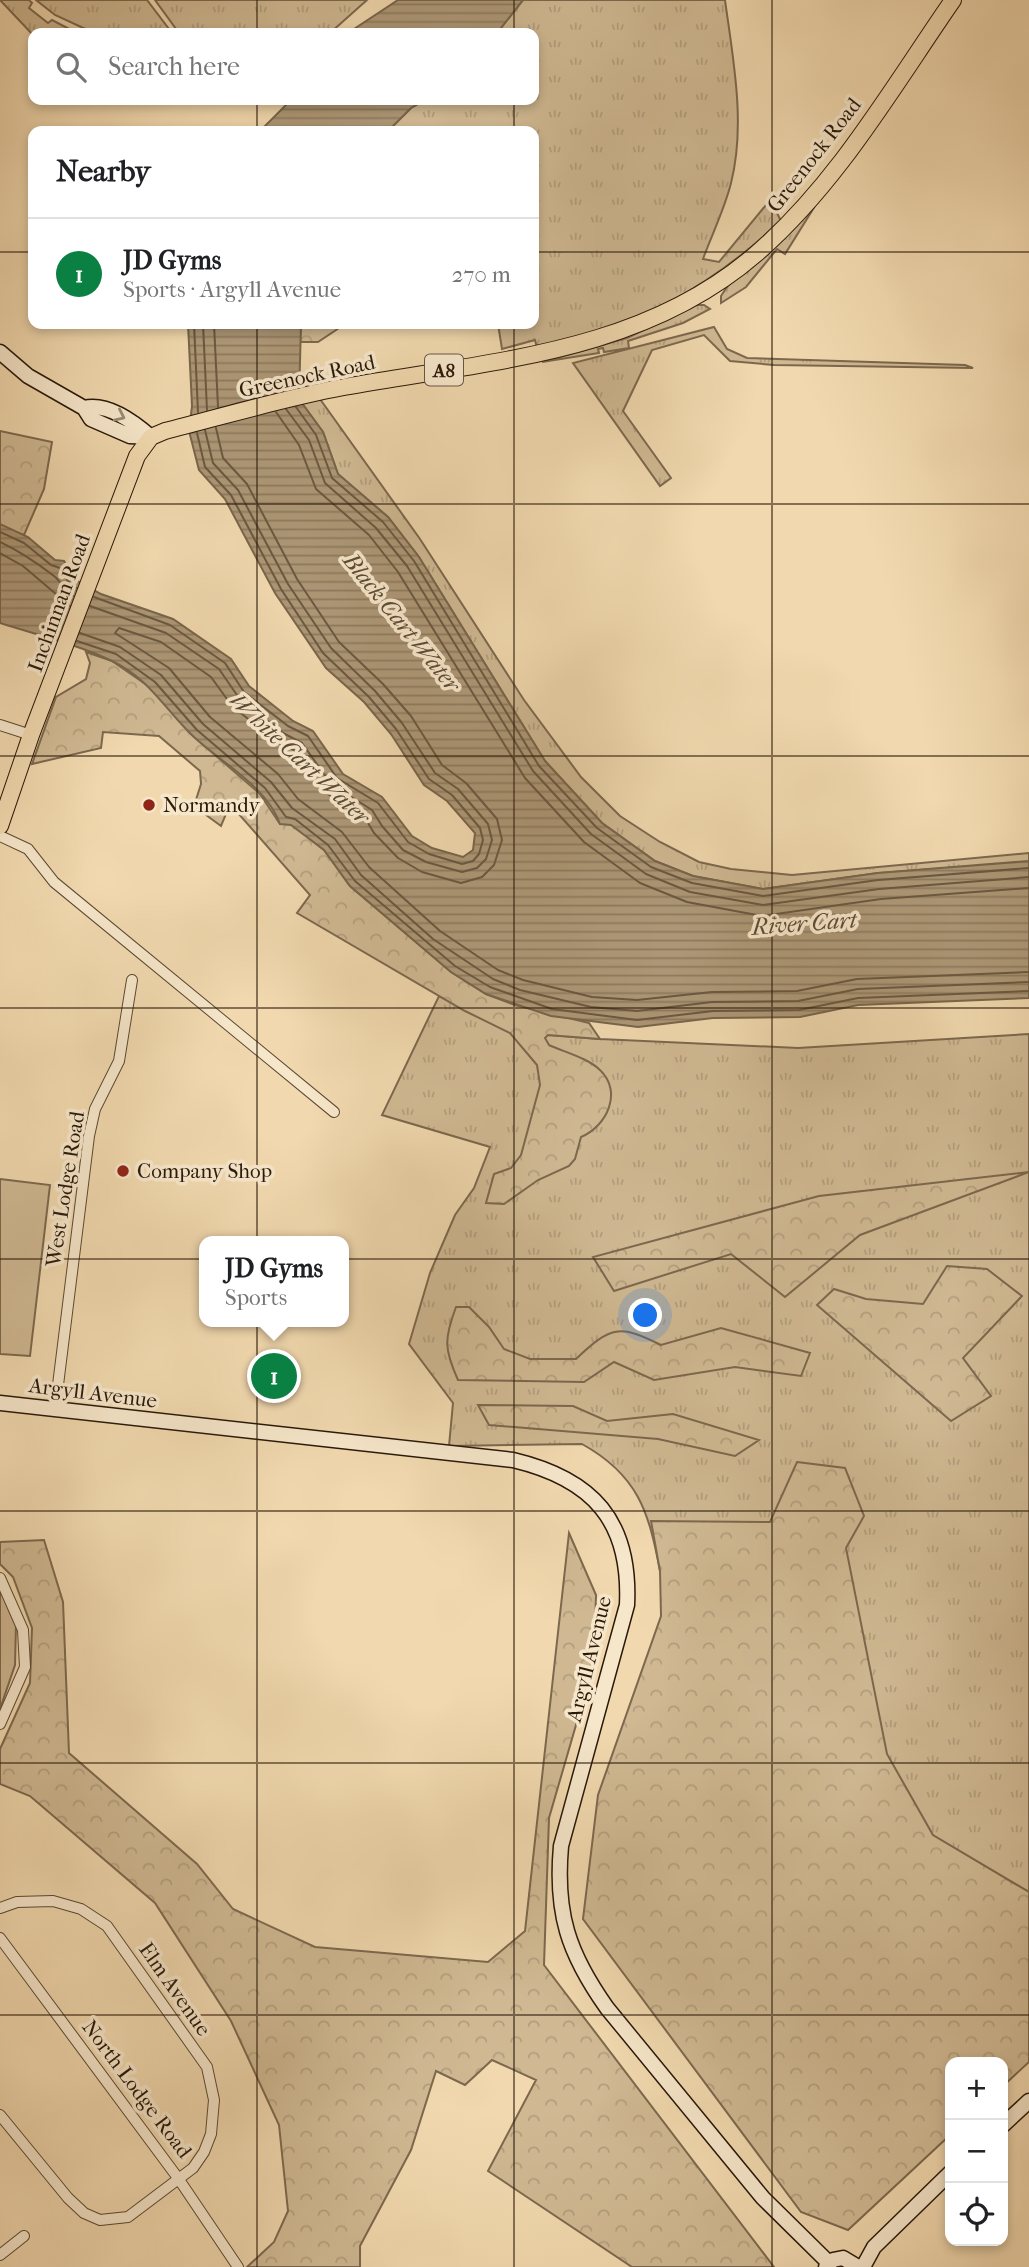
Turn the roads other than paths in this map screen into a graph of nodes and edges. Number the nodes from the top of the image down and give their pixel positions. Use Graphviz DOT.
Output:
graph roads {
  1 [pos="953,0"];
  2 [pos="0,352"];
  3 [pos="151,437"];
  4 [pos="0,725"];
  5 [pos="31,735"];
  6 [pos="0,827"];
  7 [pos="0,836"];
  8 [pos="132,980"];
  9 [pos="334,1112"];
  10 [pos="0,1403"];
  11 [pos="55,1409"];
  12 [pos="0,1578"];
  13 [pos="0,1724"];
  14 [pos="0,1908"];
  15 [pos="0,1938"];
  16 [pos="1029,2101"];
  17 [pos="0,2115"];
  18 [pos="1008,2120"];
  19 [pos="178,2178"];
  20 [pos="945,2178"];
  21 [pos="24,2236"];
  22 [pos="0,2255"];
  23 [pos="857,2264"];
  24 [pos="827,2265"];
  25 [pos="237,2267"];
  1 -- 3 [label="main road, Greenock Road / A8"];
  2 -- 3 [label="street"];
  3 -- 5 [label="main road, Inchinnan Road"];
  4 -- 5 [label="street"];
  5 -- 6 [label="main road, Inchinnan Road"];
  7 -- 9 [label="street"];
  8 -- 11 [label="street, West Lodge Road"];
  10 -- 11 [label="street, Argyll Avenue"];
  11 -- 24 [label="street, Argyll Avenue"];
  12 -- 13 [label="street"];
  14 -- 19 [label="street, Elm Avenue"];
  15 -- 19 [label="street, North Lodge Road"];
  16 -- 18 [label="street"];
  17 -- 19 [label="street, Elm Avenue"];
  19 -- 25 [label="street, North Lodge Road"];
  20 -- 23 [label="street"];
  21 -- 22 [label="street"];
  23 -- 24 [label="street"];
}
